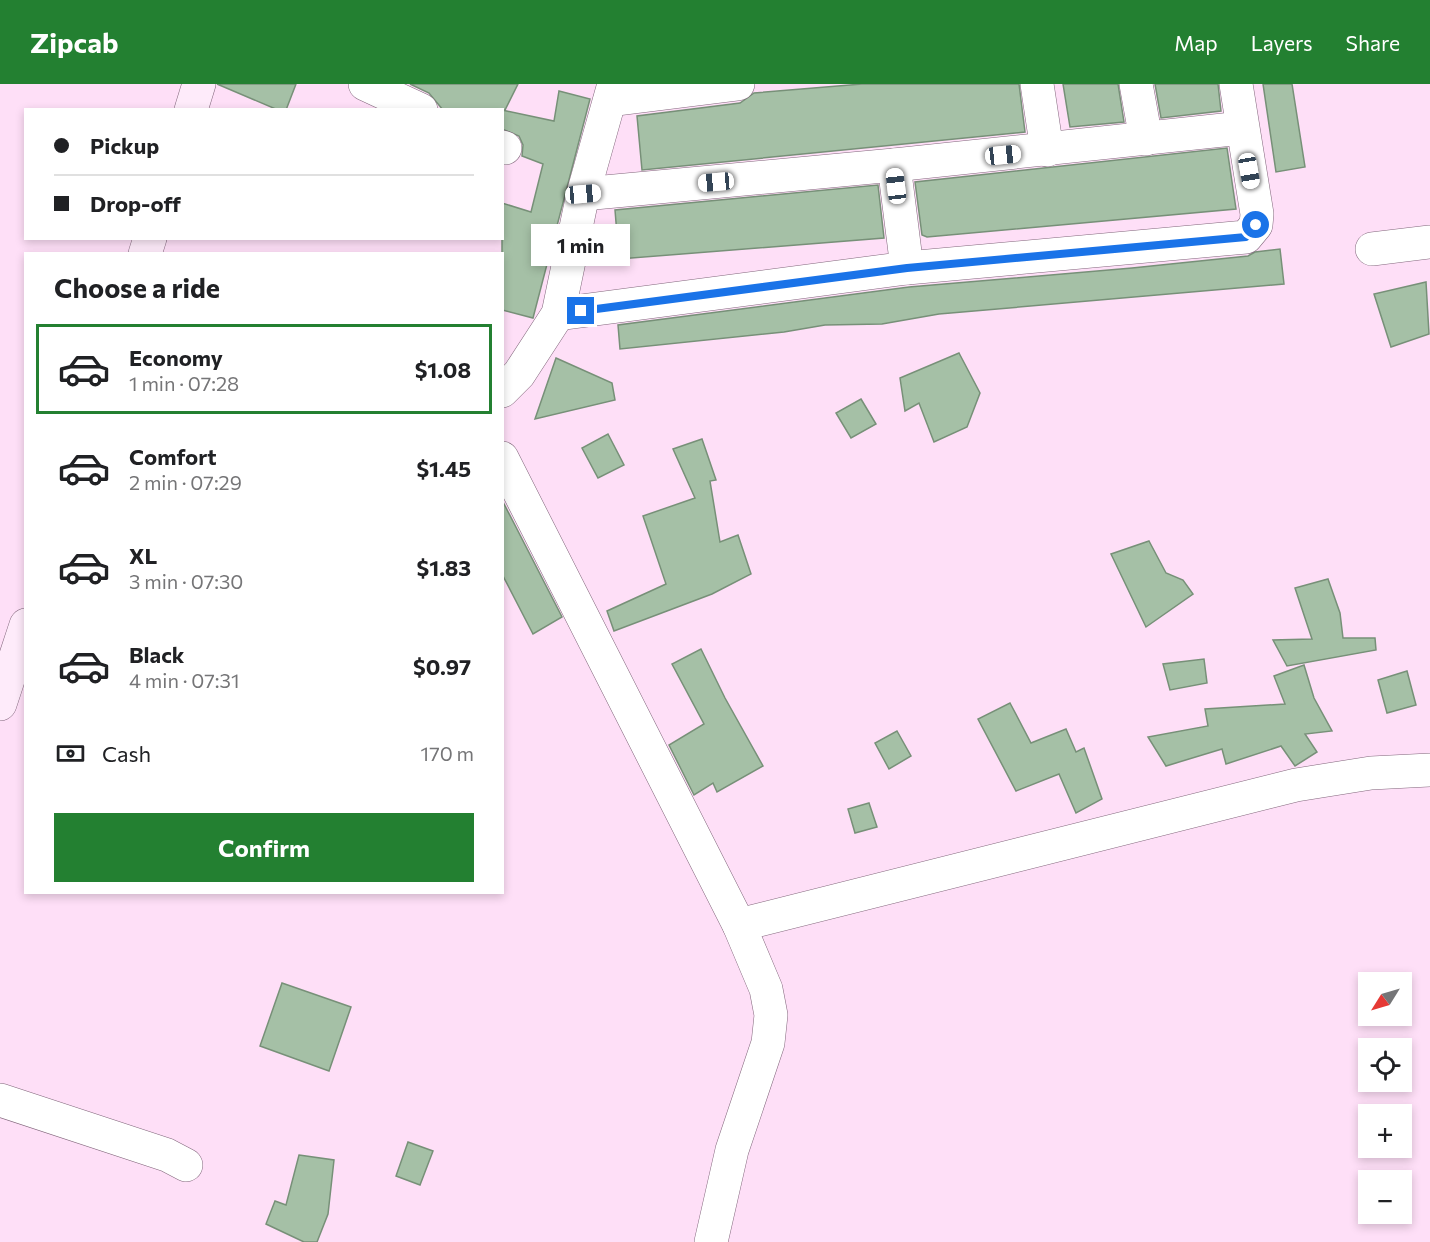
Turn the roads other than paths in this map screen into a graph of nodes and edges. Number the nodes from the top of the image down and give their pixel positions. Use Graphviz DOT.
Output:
graph roads {
  1 [pos="199,84"];
  2 [pos="365,84"];
  3 [pos="1037,84"];
  4 [pos="1136,84"];
  5 [pos="1236,84"];
  6 [pos="724,85"];
  7 [pos="612,92"];
  8 [pos="192,108"];
  9 [pos="417,108"];
  10 [pos="1242,129"];
  11 [pos="1146,139"];
  12 [pos="1047,150"];
  13 [pos="894,165"];
  14 [pos="583,194"];
  15 [pos="1430,242"];
  16 [pos="1372,249"];
  17 [pos="907,268"];
  18 [pos="558,314"];
  19 [pos="504,390"];
  20 [pos="504,462"];
  21 [pos="24,631"];
  22 [pos="0,704"];
  23 [pos="1430,770"];
  24 [pos="740,925"];
  25 [pos="0,1100"];
  26 [pos="186,1165"];
  27 [pos="711,1242"];
  1 -- 8 [label="main road"];
  2 -- 9 [label="street"];
  3 -- 12 [label="street"];
  4 -- 11 [label="street"];
  5 -- 10 [label="street"];
  6 -- 7 [label="street"];
  7 -- 14 [label="street"];
  10 -- 11 [label="street"];
  10 -- 17 [label="street"];
  11 -- 12 [label="street"];
  12 -- 13 [label="street"];
  13 -- 14 [label="street"];
  13 -- 17 [label="street"];
  14 -- 18 [label="street"];
  15 -- 16 [label="street"];
  17 -- 18 [label="street"];
  18 -- 19 [label="street"];
  20 -- 24 [label="street"];
  21 -- 22 [label="main road"];
  23 -- 24 [label="street"];
  24 -- 27 [label="street"];
  25 -- 26 [label="street"];
}
